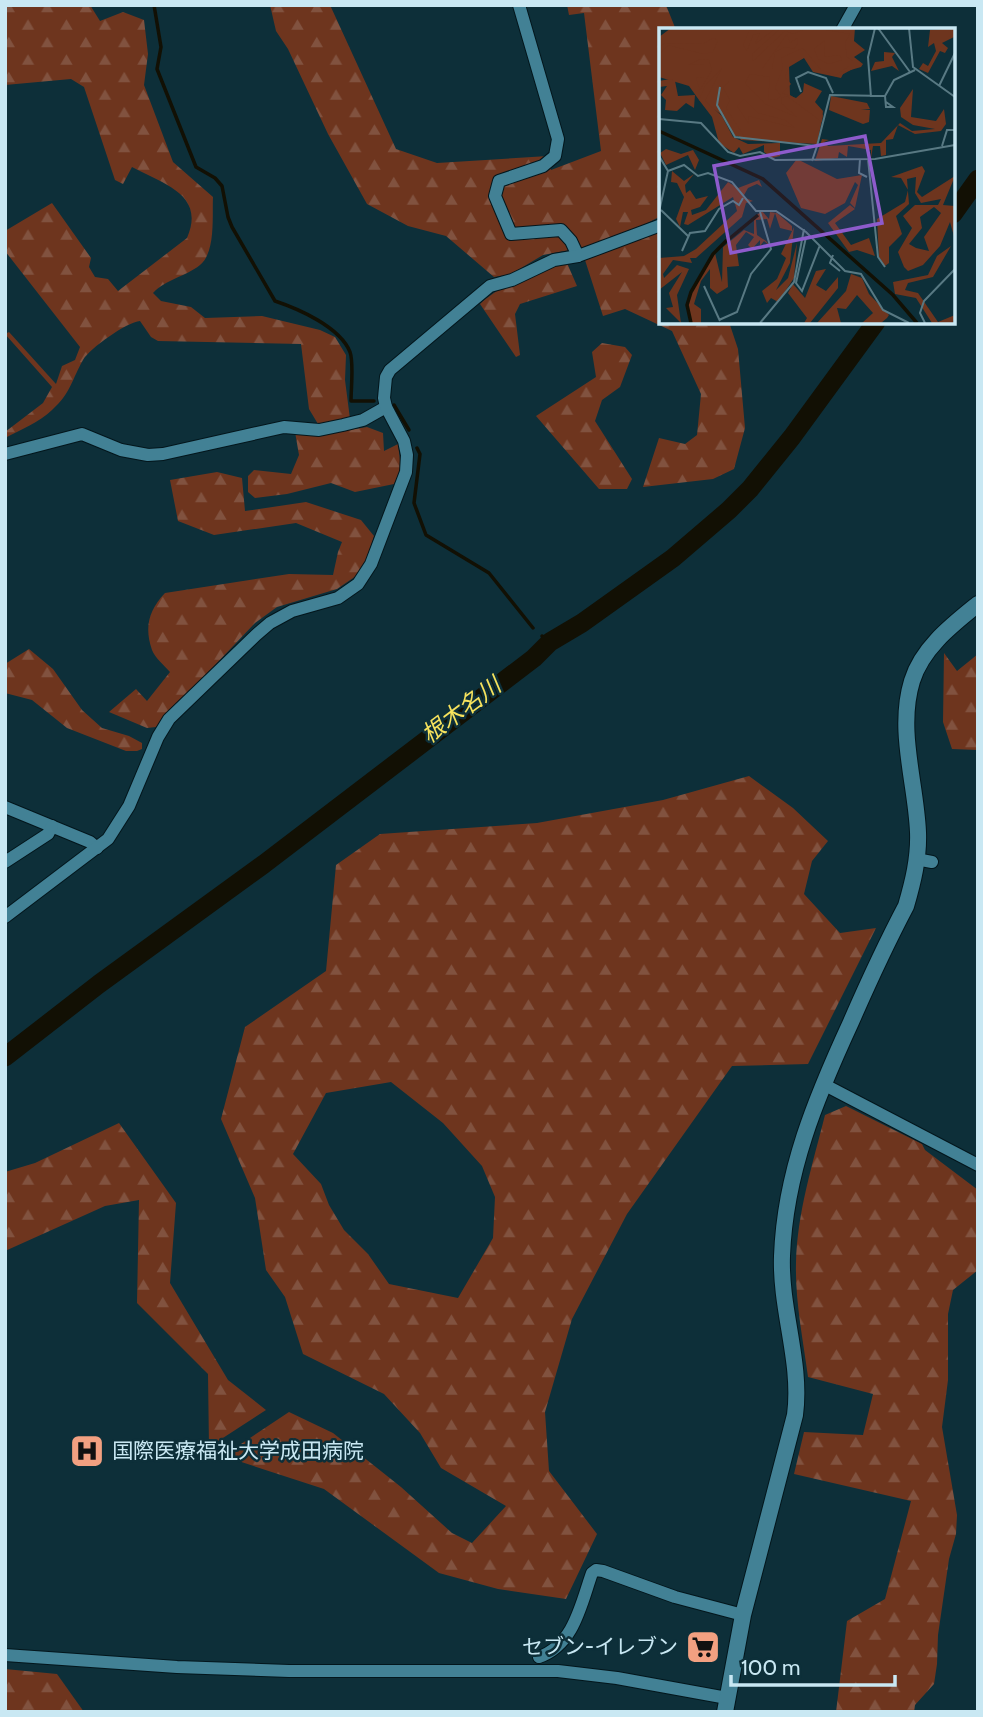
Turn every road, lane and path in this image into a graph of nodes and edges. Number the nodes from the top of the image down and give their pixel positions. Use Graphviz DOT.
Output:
graph roads {
  1 [pos="519,5"];
  2 [pos="856,5"];
  3 [pos="843,28"];
  4 [pos="659,226"];
  5 [pos="578,256"];
  6 [pos="386,407"];
  7 [pos="5,454"];
  8 [pos="978,604"];
  9 [pos="5,807"];
  10 [pos="52,826"];
  11 [pos="97,848"];
  12 [pos="5,861"];
  13 [pos="5,917"];
  14 [pos="823,1084"];
  15 [pos="978,1165"];
  16 [pos="743,1615"];
  17 [pos="5,1655"];
  18 [pos="539,1657"];
  19 [pos="726,1705"];
  1 -- 5 [label="street"];
  2 -- 3 [label="street"];
  4 -- 5 [label="street"];
  5 -- 6 [label="street"];
  6 -- 7 [label="street"];
  6 -- 11 [label="street"];
  8 -- 14 [label="street"];
  9 -- 10 [label="street"];
  10 -- 11 [label="street"];
  10 -- 12 [label="street"];
  11 -- 13 [label="street"];
  14 -- 15 [label="street"];
  14 -- 16 [label="street"];
  16 -- 18 [label="street"];
  16 -- 19 [label="street"];
  17 -- 19 [label="street"];
}
